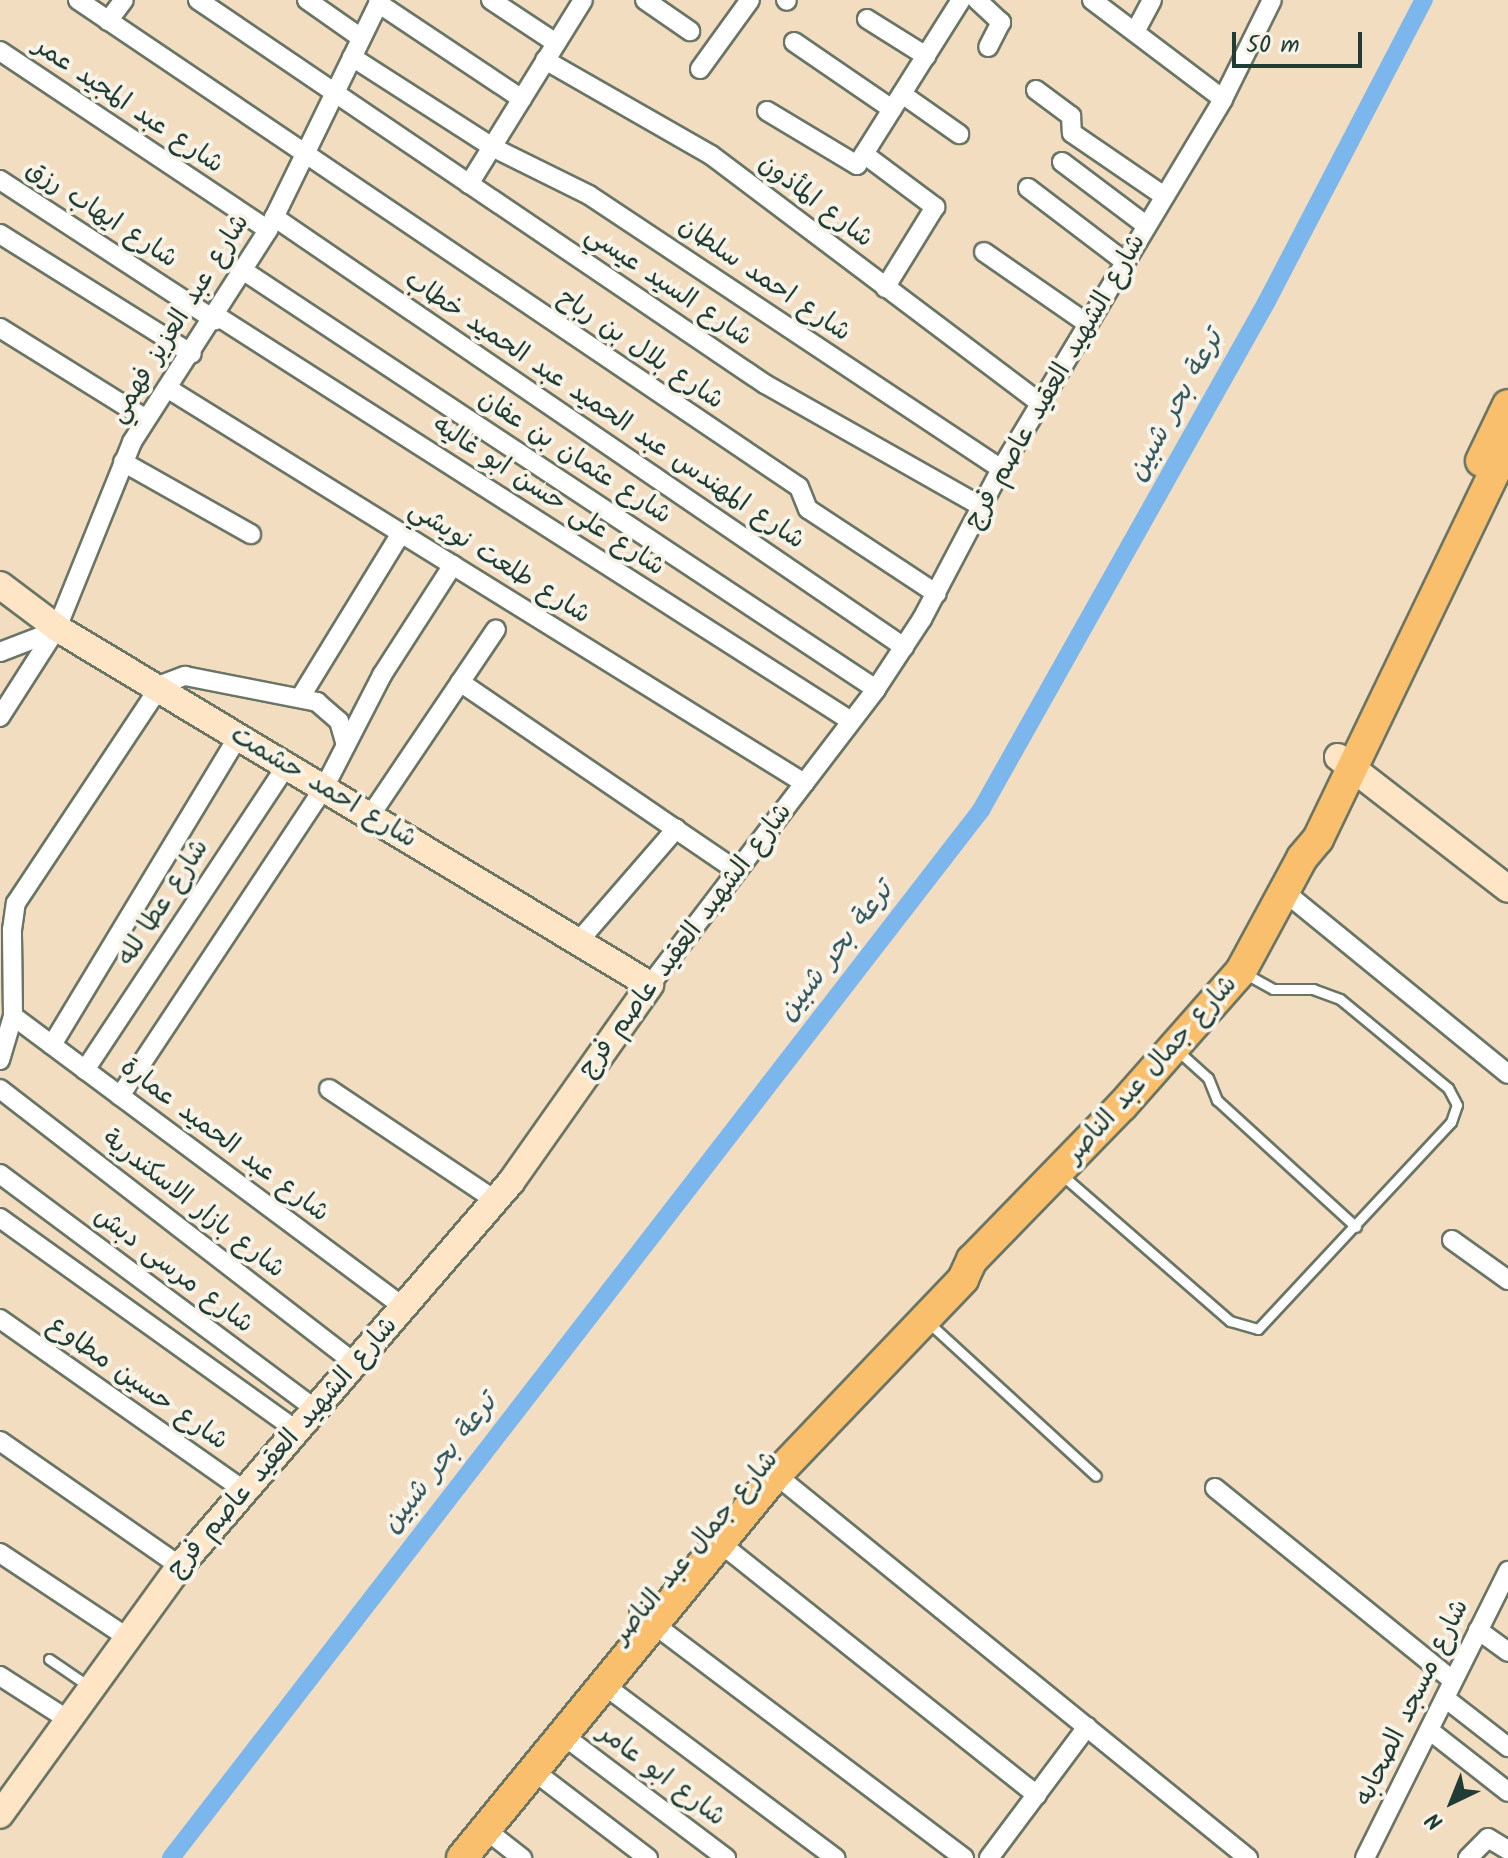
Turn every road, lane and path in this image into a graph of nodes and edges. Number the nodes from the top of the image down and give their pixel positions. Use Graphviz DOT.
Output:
graph roads {
  1 [pos="78,0"];
  2 [pos="124,0"];
  3 [pos="198,0"];
  4 [pos="307,0"];
  5 [pos="491,0"];
  6 [pos="645,0"];
  7 [pos="750,0"];
  8 [pos="961,0"];
  9 [pos="977,0"];
  10 [pos="1092,0"];
  11 [pos="1152,0"];
  12 [pos="379,1"];
  13 [pos="579,1"];
  14 [pos="1265,3"];
  15 [pos="867,19"];
  16 [pos="108,21"];
  17 [pos="690,31"];
  18 [pos="1135,32"];
  19 [pos="361,38"];
  20 [pos="794,42"];
  21 [pos="556,43"];
  22 [pos="988,47"];
  23 [pos="0,51"];
  24 [pos="926,56"];
  25 [pos="352,57"];
  26 [pos="545,60"];
  27 [pos="700,69"];
  28 [pos="1036,90"];
  29 [pos="334,95"];
  30 [pos="522,99"];
  31 [pos="1223,99"];
  32 [pos="897,102"];
  33 [pos="767,111"];
  34 [pos="959,134"];
  35 [pos="492,147"];
  36 [pos="864,154"];
  37 [pos="304,155"];
  38 [pos="1062,162"];
  39 [pos="0,180"];
  40 [pos="469,184"];
  41 [pos="1028,188"];
  42 [pos="1164,196"];
  43 [pos="271,224"];
  44 [pos="1147,226"];
  45 [pos="0,234"];
  46 [pos="984,252"];
  47 [pos="1125,262"];
  48 [pos="244,271"];
  49 [pos="885,288"];
  50 [pos="216,318"];
  51 [pos="1088,324"];
  52 [pos="0,328"];
  53 [pos="192,354"];
  54 [pos="167,388"];
  55 [pos="1040,403"];
  56 [pos="1508,405"];
  57 [pos="146,419"];
  58 [pos="1506,451"];
  59 [pos="123,462"];
  60 [pos="1001,469"];
  61 [pos="982,507"];
  62 [pos="401,533"];
  63 [pos="251,534"];
  64 [pos="453,565"];
  65 [pos="0,585"];
  66 [pos="937,594"];
  67 [pos="57,628"];
  68 [pos="496,629"];
  69 [pos="904,647"];
  70 [pos="0,652"];
  71 [pos="460,682"];
  72 [pos="158,689"];
  73 [pos="876,689"];
  74 [pos="300,698"];
  75 [pos="0,717"];
  76 [pos="851,721"];
  77 [pos="238,737"];
  78 [pos="346,745"];
  79 [pos="1345,762"];
  80 [pos="286,766"];
  81 [pos="804,783"];
  82 [pos="324,788"];
  83 [pos="370,816"];
  84 [pos="676,829"];
  85 [pos="737,871"];
  86 [pos="1508,889"];
  87 [pos="1286,893"];
  88 [pos="16,903"];
  89 [pos="0,927"];
  90 [pos="578,942"];
  91 [pos="1241,971"];
  92 [pos="650,985"];
  93 [pos="13,1016"];
  94 [pos="52,1045"];
  95 [pos="1175,1048"];
  96 [pos="0,1060"];
  97 [pos="85,1070"];
  98 [pos="1508,1074"];
  99 [pos="0,1089"];
  100 [pos="329,1089"];
  101 [pos="120,1096"];
  102 [pos="1059,1172"];
  103 [pos="0,1174"];
  104 [pos="495,1200"];
  105 [pos="0,1218"];
  106 [pos="1356,1227"];
  107 [pos="1452,1240"];
  108 [pos="972,1260"];
  109 [pos="1508,1280"];
  110 [pos="403,1307"];
  111 [pos="923,1318"];
  112 [pos="0,1319"];
  113 [pos="355,1363"];
  114 [pos="315,1409"];
  115 [pos="297,1431"];
  116 [pos="0,1441"];
  117 [pos="776,1475"];
  118 [pos="1096,1476"];
  119 [pos="1215,1488"];
  120 [pos="245,1491"];
  121 [pos="720,1543"];
  122 [pos="0,1553"];
  123 [pos="180,1566"];
  124 [pos="1508,1571"];
  125 [pos="646,1618"];
  126 [pos="1478,1630"];
  127 [pos="127,1637"];
  128 [pos="1508,1652"];
  129 [pos="49,1659"];
  130 [pos="0,1676"];
  131 [pos="604,1685"];
  132 [pos="90,1687"];
  133 [pos="1449,1690"];
  134 [pos="67,1719"];
  135 [pos="1087,1727"];
  136 [pos="1429,1730"];
  137 [pos="564,1736"];
  138 [pos="1508,1747"];
  139 [pos="535,1772"];
  140 [pos="1508,1792"];
  141 [pos="1037,1795"];
  142 [pos="2,1808"];
  143 [pos="486,1830"];
  144 [pos="1508,1850"];
  145 [pos="442,1858"];
  146 [pos="462,1858"];
  147 [pos="522,1858"];
  148 [pos="648,1858"];
  149 [pos="726,1858"];
  150 [pos="835,1858"];
  151 [pos="964,1858"];
  152 [pos="989,1858"];
  153 [pos="1248,1858"];
  154 [pos="1365,1858"];
  155 [pos="1468,1858"];
  1 -- 16 [label="street, شارع بلال بن رباح"];
  2 -- 16 [label="street"];
  3 -- 29 [label="street, شارع السيد عيسي"];
  4 -- 19 [label="street"];
  5 -- 21 [label="street"];
  6 -- 17 [label="street"];
  7 -- 27 [label="street"];
  8 -- 24 [label="street"];
  9 -- 22 [label="street"];
  10 -- 18 [label="street"];
  11 -- 18 [label="street"];
  12 -- 19 [label="street, شارع عبد العزيز فهمي"];
  12 -- 30 [label="street"];
  13 -- 21 [label="street"];
  14 -- 31 [label="street, شارع الشهيد العقيد عاصم فرج"];
  15 -- 24 [label="street"];
  16 -- 37 [label="street, شارع بلال بن رباح"];
  18 -- 31 [label="street"];
  19 -- 25 [label="street, شارع عبد العزيز فهمي"];
  20 -- 32 [label="street"];
  21 -- 26 [label="street"];
  23 -- 43 [label="street, شارع عبد المجيد عمر"];
  24 -- 32 [label="street"];
  25 -- 29 [label="street, شارع عبد العزيز فهمي"];
  25 -- 35 [label="street, شارع احمد سلطان"];
  26 -- 30 [label="street"];
  26 -- 49 [label="street, شارع المأذون"];
  28 -- 42 [label="street"];
  29 -- 37 [label="street, شارع عبد العزيز فهمي"];
  29 -- 40 [label="street, شارع السيد عيسي"];
  30 -- 35 [label="street"];
  31 -- 42 [label="street, شارع الشهيد العقيد عاصم فرج"];
  32 -- 34 [label="street"];
  32 -- 36 [label="street"];
  33 -- 36 [label="street"];
  35 -- 40 [label="street"];
  35 -- 60 [label="street, شارع احمد سلطان"];
  36 -- 49 [label="street"];
  37 -- 43 [label="street, شارع عبد العزيز فهمي"];
  37 -- 66 [label="street, شارع بلال بن رباح"];
  38 -- 44 [label="street"];
  39 -- 50 [label="street, شارع ايهاب رزق"];
  40 -- 61 [label="street, شارع السيد عيسي"];
  41 -- 47 [label="street"];
  42 -- 44 [label="street, شارع الشهيد العقيد عاصم فرج"];
  43 -- 48 [label="street, شارع عبد العزيز فهمي"];
  43 -- 69 [label="street, شارع المهندس عبد الحميد عبد الحميد خطاب"];
  44 -- 47 [label="street, شارع الشهيد العقيد عاصم فرج"];
  45 -- 53 [label="street"];
  46 -- 51 [label="street"];
  47 -- 51 [label="street, شارع الشهيد العقيد عاصم فرج"];
  48 -- 50 [label="street, شارع عبد العزيز فهمي"];
  48 -- 73 [label="street, شارع عثمان بن عفان"];
  49 -- 55 [label="street, شارع المأذون"];
  50 -- 53 [label="street, شارع عبد العزيز فهمي"];
  50 -- 76 [label="street, شارع على حسن ابو غاليه"];
  51 -- 55 [label="street, شارع الشهيد العقيد عاصم فرج"];
  52 -- 57 [label="street"];
  53 -- 54 [label="street, شارع عبد العزيز فهمي"];
  54 -- 57 [label="street, شارع عبد العزيز فهمي"];
  54 -- 62 [label="street, شارع طلعت نويشي"];
  55 -- 60 [label="street, شارع الشهيد العقيد عاصم فرج"];
  56 -- 79 [label="main road, شارع جمال عبد الناصر"];
  57 -- 59 [label="street, شارع عبد العزيز فهمي"];
  58 -- 79 [label="main road, شارع جمال عبد الناصر"];
  59 -- 63 [label="street"];
  59 -- 67 [label="street, شارع عبد العزيز فهمي"];
  60 -- 61 [label="street, شارع الشهيد العقيد عاصم فرج"];
  61 -- 66 [label="street, شارع الشهيد العقيد عاصم فرج"];
  62 -- 64 [label="street, شارع طلعت نويشي"];
  62 -- 74 [label="street"];
  64 -- 78 [label="street"];
  64 -- 81 [label="street, شارع طلعت نويشي"];
  65 -- 67 [label="street, شارع احمد حشمت"];
  66 -- 69 [label="street, شارع الشهيد العقيد عاصم فرج"];
  67 -- 70 [label="street"];
  67 -- 72 [label="street, شارع احمد حشمت"];
  67 -- 75 [label="street, شارع عبد العزيز فهمي"];
  68 -- 71 [label="street"];
  69 -- 73 [label="street, شارع الشهيد العقيد عاصم فرج"];
  71 -- 83 [label="street"];
  71 -- 84 [label="street"];
  72 -- 74 [label="street"];
  72 -- 77 [label="street, شارع احمد حشمت"];
  72 -- 88 [label="street"];
  73 -- 76 [label="street, شارع الشهيد العقيد عاصم فرج"];
  74 -- 78 [label="street"];
  76 -- 81 [label="street, شارع الشهيد العقيد عاصم فرج"];
  77 -- 80 [label="street, شارع احمد حشمت"];
  77 -- 94 [label="street"];
  78 -- 82 [label="street"];
  79 -- 86 [label="street"];
  79 -- 87 [label="main road, شارع جمال عبد الناصر"];
  80 -- 82 [label="street, شارع احمد حشمت"];
  80 -- 97 [label="street, شارع عطا لله"];
  81 -- 85 [label="street, شارع الشهيد العقيد عاصم فرج"];
  82 -- 83 [label="street, شارع احمد حشمت"];
  82 -- 101 [label="street"];
  83 -- 90 [label="street, شارع احمد حشمت"];
  84 -- 85 [label="street"];
  84 -- 90 [label="street"];
  85 -- 92 [label="street, شارع الشهيد العقيد عاصم فرج"];
  87 -- 91 [label="main road, شارع جمال عبد الناصر"];
  87 -- 98 [label="street"];
  88 -- 89 [label="street"];
  88 -- 93 [label="street"];
  90 -- 92 [label="street, شارع احمد حشمت"];
  91 -- 95 [label="main road, شارع جمال عبد الناصر"];
  91 -- 106 [label="lane"];
  92 -- 104 [label="street, شارع الشهيد العقيد عاصم فرج"];
  93 -- 94 [label="street, شارع عبد الحميد عمارة"];
  93 -- 96 [label="street"];
  94 -- 97 [label="street, شارع عبد الحميد عمارة"];
  95 -- 102 [label="main road, شارع جمال عبد الناصر"];
  95 -- 106 [label="lane"];
  97 -- 101 [label="street, شارع عبد الحميد عمارة"];
  99 -- 113 [label="street, شارع بازار الاسكندرية"];
  100 -- 104 [label="street"];
  101 -- 110 [label="street, شارع عبد الحميد عمارة"];
  102 -- 106 [label="lane"];
  102 -- 108 [label="main road, شارع جمال عبد الناصر"];
  103 -- 114 [label="street, شارع مرسى دبش"];
  104 -- 110 [label="street, شارع الشهيد العقيد عاصم فرج"];
  105 -- 115 [label="street"];
  107 -- 109 [label="street"];
  108 -- 111 [label="main road, شارع جمال عبد الناصر"];
  108 -- 125 [label="main road, شارع جمال عبد الناصر"];
  110 -- 113 [label="street, شارع الشهيد العقيد عاصم فرج"];
  111 -- 117 [label="main road, شارع جمال عبد الناصر"];
  111 -- 118 [label="lane"];
  112 -- 120 [label="street, شارع حسين مطاوع"];
  113 -- 114 [label="street, شارع الشهيد العقيد عاصم فرج"];
  114 -- 115 [label="street, شارع الشهيد العقيد عاصم فرج"];
  115 -- 120 [label="street, شارع الشهيد العقيد عاصم فرج"];
  116 -- 123 [label="street"];
  117 -- 121 [label="main road, شارع جمال عبد الناصر"];
  117 -- 135 [label="street"];
  119 -- 133 [label="street"];
  120 -- 123 [label="street, شارع الشهيد العقيد عاصم فرج"];
  121 -- 125 [label="main road, شارع جمال عبد الناصر"];
  121 -- 141 [label="street"];
  122 -- 127 [label="street"];
  123 -- 127 [label="street, شارع الشهيد العقيد عاصم فرج"];
  124 -- 126 [label="street, شارع مسجد الصحابه"];
  125 -- 131 [label="main road, شارع جمال عبد الناصر"];
  125 -- 145 [label="main road, شارع جمال عبد الناصر"];
  125 -- 151 [label="street"];
  126 -- 128 [label="street"];
  126 -- 133 [label="street, شارع مسجد الصحابه"];
  127 -- 132 [label="street, شارع الشهيد العقيد عاصم فرج"];
  129 -- 132 [label="lane"];
  130 -- 134 [label="street"];
  131 -- 137 [label="main road, شارع جمال عبد الناصر"];
  131 -- 150 [label="street"];
  132 -- 134 [label="street, شارع الشهيد العقيد عاصم فرج"];
  133 -- 136 [label="street, شارع مسجد الصحابه"];
  133 -- 138 [label="street"];
  134 -- 142 [label="street, شارع الشهيد العقيد عاصم فرج"];
  135 -- 141 [label="street"];
  135 -- 153 [label="street"];
  136 -- 140 [label="street"];
  136 -- 154 [label="street, شارع مسجد الصحابه"];
  137 -- 139 [label="main road, شارع جمال عبد الناصر"];
  137 -- 149 [label="street, شارع ابو عامر"];
  139 -- 143 [label="main road, شارع جمال عبد الناصر"];
  139 -- 148 [label="street"];
  141 -- 152 [label="street"];
  143 -- 146 [label="main road, شارع جمال عبد الناصر"];
  143 -- 147 [label="street"];
  144 -- 155 [label="street"];
}
